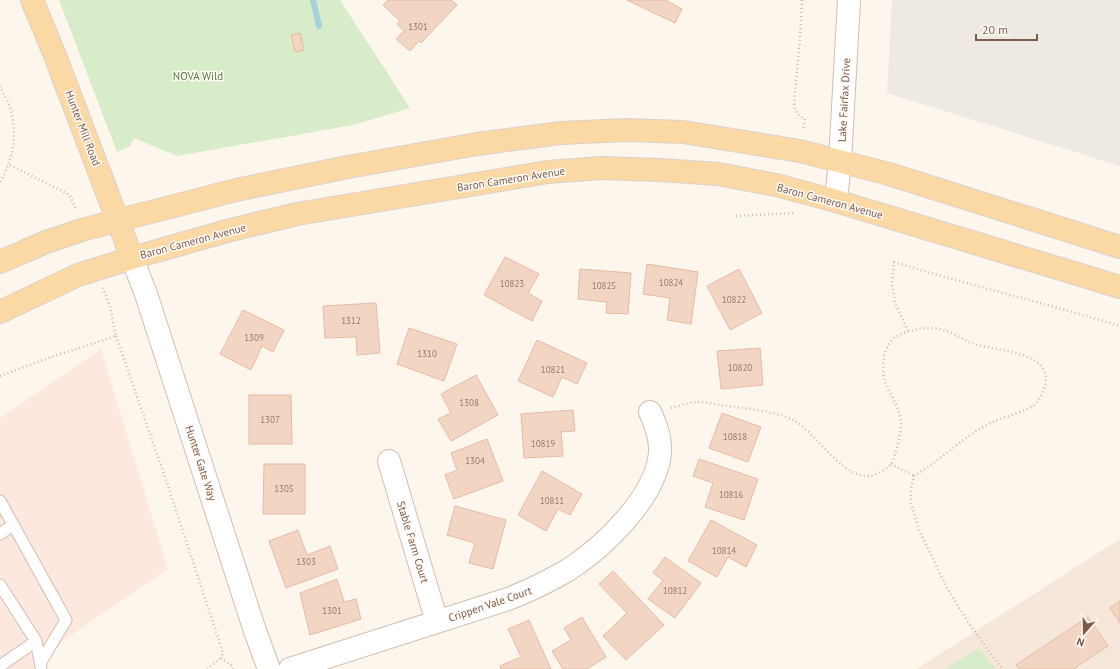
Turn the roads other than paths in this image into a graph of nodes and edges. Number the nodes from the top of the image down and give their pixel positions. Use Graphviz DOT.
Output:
graph roads {
  1 [pos="32,0"];
  2 [pos="849,0"];
  3 [pos="840,161"];
  4 [pos="836,200"];
  5 [pos="118,220"];
  6 [pos="1120,247"];
  7 [pos="132,258"];
  8 [pos="0,262"];
  9 [pos="1120,287"];
  10 [pos="0,312"];
  11 [pos="650,412"];
  12 [pos="389,461"];
  13 [pos="0,502"];
  14 [pos="13,525"];
  15 [pos="0,534"];
  16 [pos="0,586"];
  17 [pos="437,622"];
  18 [pos="36,641"];
  19 [pos="0,666"];
  20 [pos="41,666"];
  21 [pos="269,669"];
  22 [pos="290,669"];
  1 -- 5 [label="main road, Hunter Mill Road"];
  2 -- 3 [label="street, Lake Fairfax Drive"];
  3 -- 4 [label="street, Lake Fairfax Drive"];
  3 -- 5 [label="main road"];
  3 -- 6 [label="main road"];
  4 -- 7 [label="main road, Baron Cameron Avenue"];
  4 -- 9 [label="main road, Baron Cameron Avenue"];
  5 -- 7 [label="main road, Hunter Mill Road"];
  5 -- 8 [label="main road"];
  7 -- 10 [label="main road, Baron Cameron Avenue"];
  7 -- 21 [label="street, Hunter Gate Way"];
  11 -- 17 [label="street, Crippen Vale Court"];
  12 -- 17 [label="street, Stable Farm Court"];
  13 -- 14 [label="lane"];
  14 -- 15 [label="lane"];
  14 -- 20 [label="lane"];
  16 -- 18 [label="lane"];
  17 -- 22 [label="street, Crippen Vale Court"];
  18 -- 19 [label="lane"];
  18 -- 20 [label="lane"];
}
